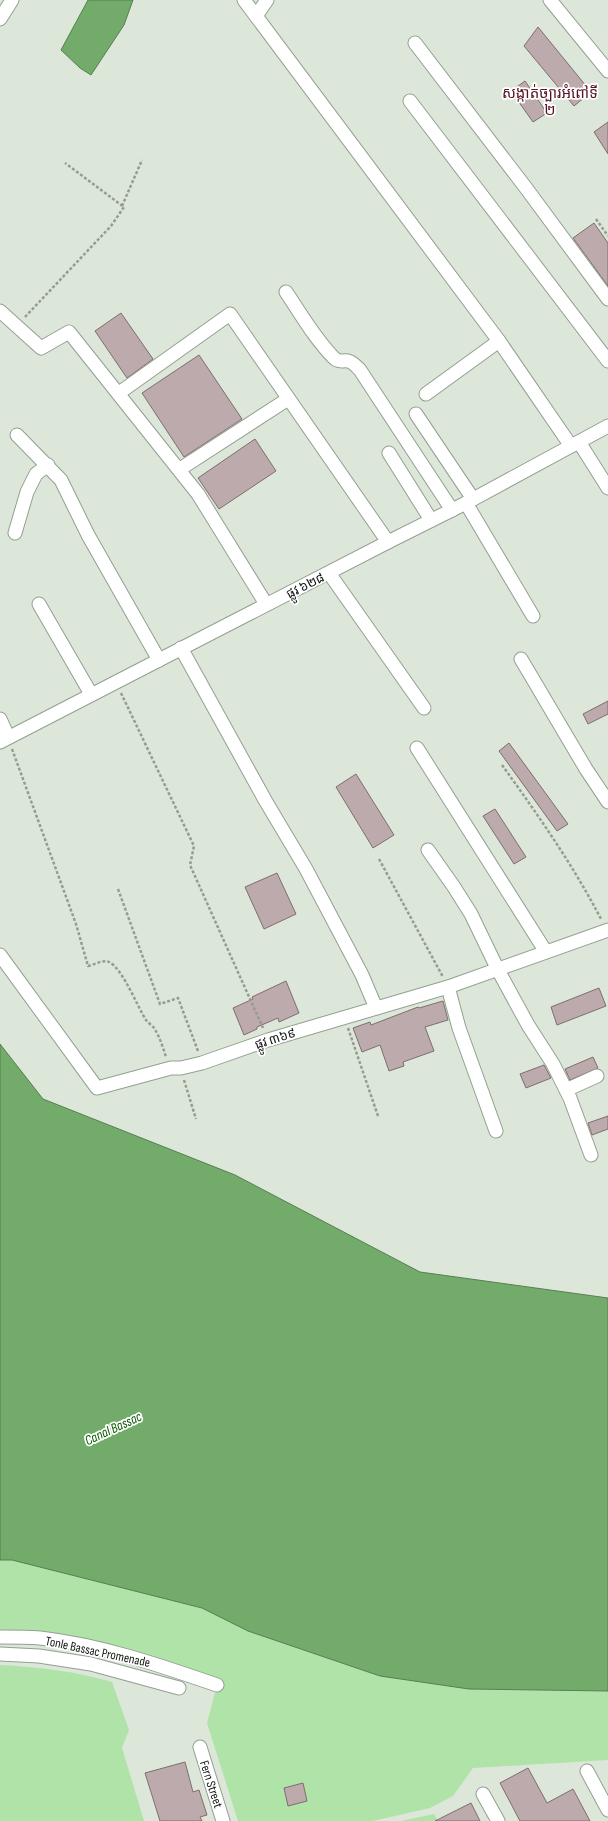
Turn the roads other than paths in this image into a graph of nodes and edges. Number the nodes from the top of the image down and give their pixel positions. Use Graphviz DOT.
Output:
graph roads {
  1 [pos="12,0"];
  2 [pos="244,0"];
  3 [pos="267,0"];
  4 [pos="550,0"];
  5 [pos="256,16"];
  6 [pos="0,19"];
  7 [pos="415,43"];
  8 [pos="608,71"];
  9 [pos="410,101"];
  10 [pos="286,292"];
  11 [pos="608,299"];
  12 [pos="0,311"];
  13 [pos="499,341"];
  14 [pos="608,361"];
  15 [pos="119,393"];
  16 [pos="426,394"];
  17 [pos="288,399"];
  18 [pos="416,414"];
  19 [pos="608,426"];
  20 [pos="17,435"];
  21 [pos="575,444"];
  22 [pos="389,453"];
  23 [pos="48,465"];
  24 [pos="180,469"];
  25 [pos="608,488"];
  26 [pos="470,501"];
  27 [pos="452,510"];
  28 [pos="431,520"];
  29 [pos="15,533"];
  30 [pos="388,542"];
  31 [pos="329,573"];
  32 [pos="39,604"];
  33 [pos="266,604"];
  34 [pos="533,616"];
  35 [pos="181,648"];
  36 [pos="521,659"];
  37 [pos="159,660"];
  38 [pos="91,694"];
  39 [pos="424,708"];
  40 [pos="0,719"];
  41 [pos="4,740"];
  42 [pos="417,748"];
  43 [pos="608,802"];
  44 [pos="428,850"];
  45 [pos="608,930"];
  46 [pos="546,952"];
  47 [pos="0,955"];
  48 [pos="498,970"];
  49 [pos="448,987"];
  50 [pos="376,1008"];
  51 [pos="597,1076"];
  52 [pos="566,1090"];
  53 [pos="496,1131"];
  54 [pos="591,1155"];
  55 [pos="0,1637"];
  56 [pos="0,1654"];
  57 [pos="217,1685"];
  58 [pos="179,1688"];
  59 [pos="200,1747"];
  60 [pos="587,1771"];
  61 [pos="483,1794"];
  62 [pos="608,1810"];
  63 [pos="223,1821"];
  64 [pos="498,1821"];
  1 -- 6 [label="street"];
  2 -- 5 [label="street"];
  3 -- 5 [label="street"];
  4 -- 8 [label="street"];
  5 -- 13 [label="street"];
  7 -- 11 [label="street"];
  9 -- 14 [label="street"];
  10 -- 27 [label="street"];
  12 -- 15 [label="street"];
  13 -- 16 [label="street"];
  13 -- 21 [label="street"];
  15 -- 17 [label="street"];
  15 -- 24 [label="street"];
  17 -- 24 [label="street"];
  17 -- 30 [label="street"];
  18 -- 26 [label="street"];
  19 -- 21 [label="street, ផ្លូវ ៦២៨"];
  20 -- 23 [label="street"];
  21 -- 25 [label="street"];
  21 -- 26 [label="street, ផ្លូវ ៦២៨"];
  22 -- 28 [label="street"];
  23 -- 29 [label="street"];
  23 -- 37 [label="street"];
  24 -- 33 [label="street"];
  26 -- 27 [label="street, ផ្លូវ ៦២៨"];
  26 -- 34 [label="street"];
  27 -- 28 [label="street, ផ្លូវ ៦២៨"];
  28 -- 30 [label="street, ផ្លូវ ៦២៨"];
  30 -- 31 [label="street, ផ្លូវ ៦២៨"];
  31 -- 33 [label="street, ផ្លូវ ៦២៨"];
  31 -- 39 [label="street"];
  32 -- 38 [label="street"];
  33 -- 35 [label="street, ផ្លូវ ៦២៨"];
  35 -- 37 [label="street, ផ្លូវ ៦២៨"];
  35 -- 50 [label="street"];
  36 -- 43 [label="street"];
  37 -- 38 [label="street, ផ្លូវ ៦២៨"];
  38 -- 41 [label="street, ផ្លូវ ៦២៨"];
  40 -- 41 [label="street"];
  42 -- 46 [label="street"];
  44 -- 48 [label="street"];
  45 -- 46 [label="street, ផ្លូវ ៣៦៩"];
  46 -- 48 [label="street, ផ្លូវ ៣៦៩"];
  47 -- 50 [label="street, ផ្លូវ ៣៦៩"];
  48 -- 49 [label="street, ផ្លូវ ៣៦៩"];
  48 -- 52 [label="street"];
  49 -- 50 [label="street, ផ្លូវ ៣៦៩"];
  49 -- 53 [label="street"];
  51 -- 52 [label="street"];
  52 -- 54 [label="street"];
  55 -- 57 [label="street, Tonle Bassac Promenade"];
  56 -- 58 [label="street"];
  59 -- 63 [label="street, Fern Street"];
  60 -- 62 [label="street"];
  61 -- 64 [label="street"];
}
